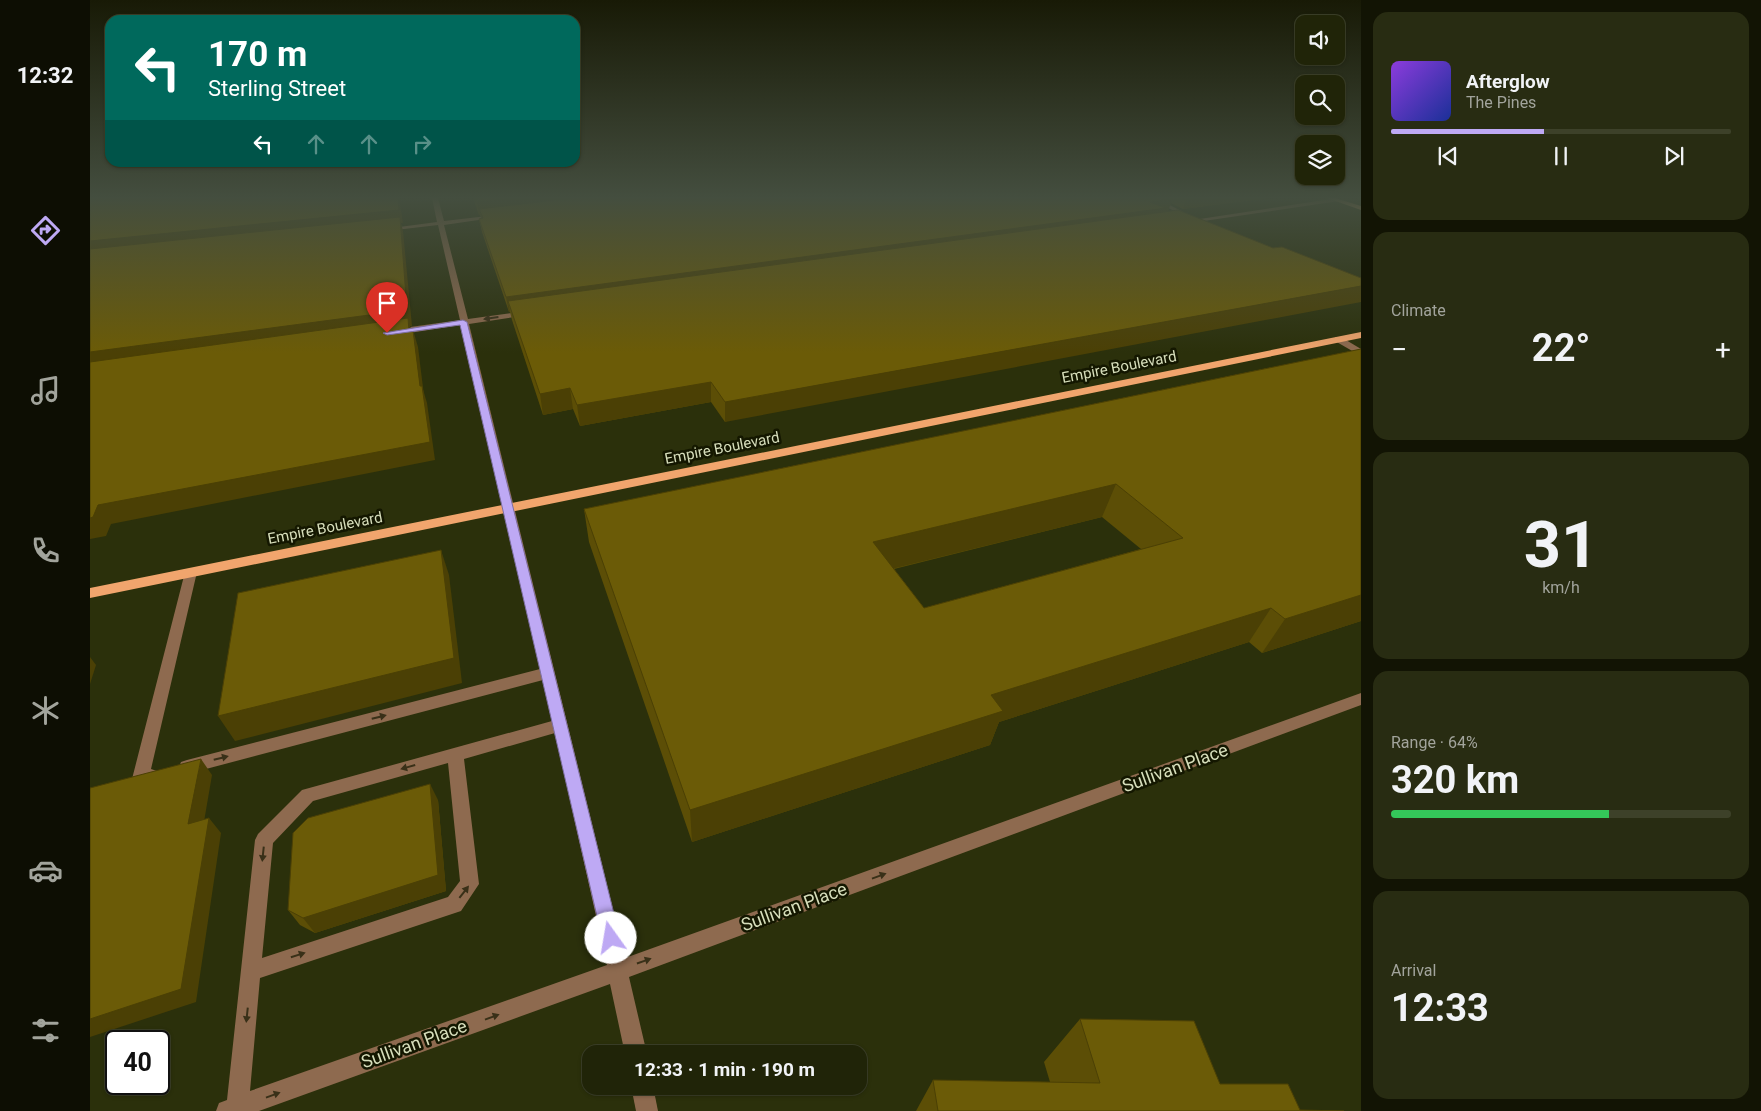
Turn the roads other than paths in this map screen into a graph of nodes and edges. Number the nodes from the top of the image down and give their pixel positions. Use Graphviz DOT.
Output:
graph roads {
  1 [pos="447,250"];
  2 [pos="538,312"];
  3 [pos="463,322"];
  4 [pos="387,333"];
  5 [pos="1361,335"];
  6 [pos="1338,339"];
  7 [pos="1361,352"];
  8 [pos="509,507"];
  9 [pos="191,572"];
  10 [pos="90,593"];
  11 [pos="548,673"];
  12 [pos="1361,699"];
  13 [pos="560,725"];
  14 [pos="455,754"];
  15 [pos="252,970"];
  16 [pos="618,970"];
  17 [pos="634,1045"];
  18 [pos="644,1095"];
  19 [pos="234,1110"];
  20 [pos="647,1111"];
  1 -- 3 [label="street"];
  2 -- 3 [label="street, one-way"];
  3 -- 4 [label="street"];
  3 -- 8 [label="street"];
  5 -- 6 [label="main road, Empire Boulevard"];
  6 -- 7 [label="street"];
  6 -- 8 [label="main road, Empire Boulevard"];
  8 -- 9 [label="main road, Empire Boulevard"];
  8 -- 11 [label="street"];
  9 -- 10 [label="main road, Empire Boulevard"];
  9 -- 11 [label="street, one-way"];
  11 -- 13 [label="street"];
  16 -- 12 [label="street, Sullivan Place, one-way"];
  13 -- 14 [label="street"];
  13 -- 16 [label="street"];
  14 -- 15 [label="street, one-way"];
  15 -- 14 [label="street, one-way"];
  15 -- 19 [label="street, one-way"];
  16 -- 17 [label="street"];
  19 -- 16 [label="street, Sullivan Place, one-way"];
  18 -- 20 [label="street"];
}
